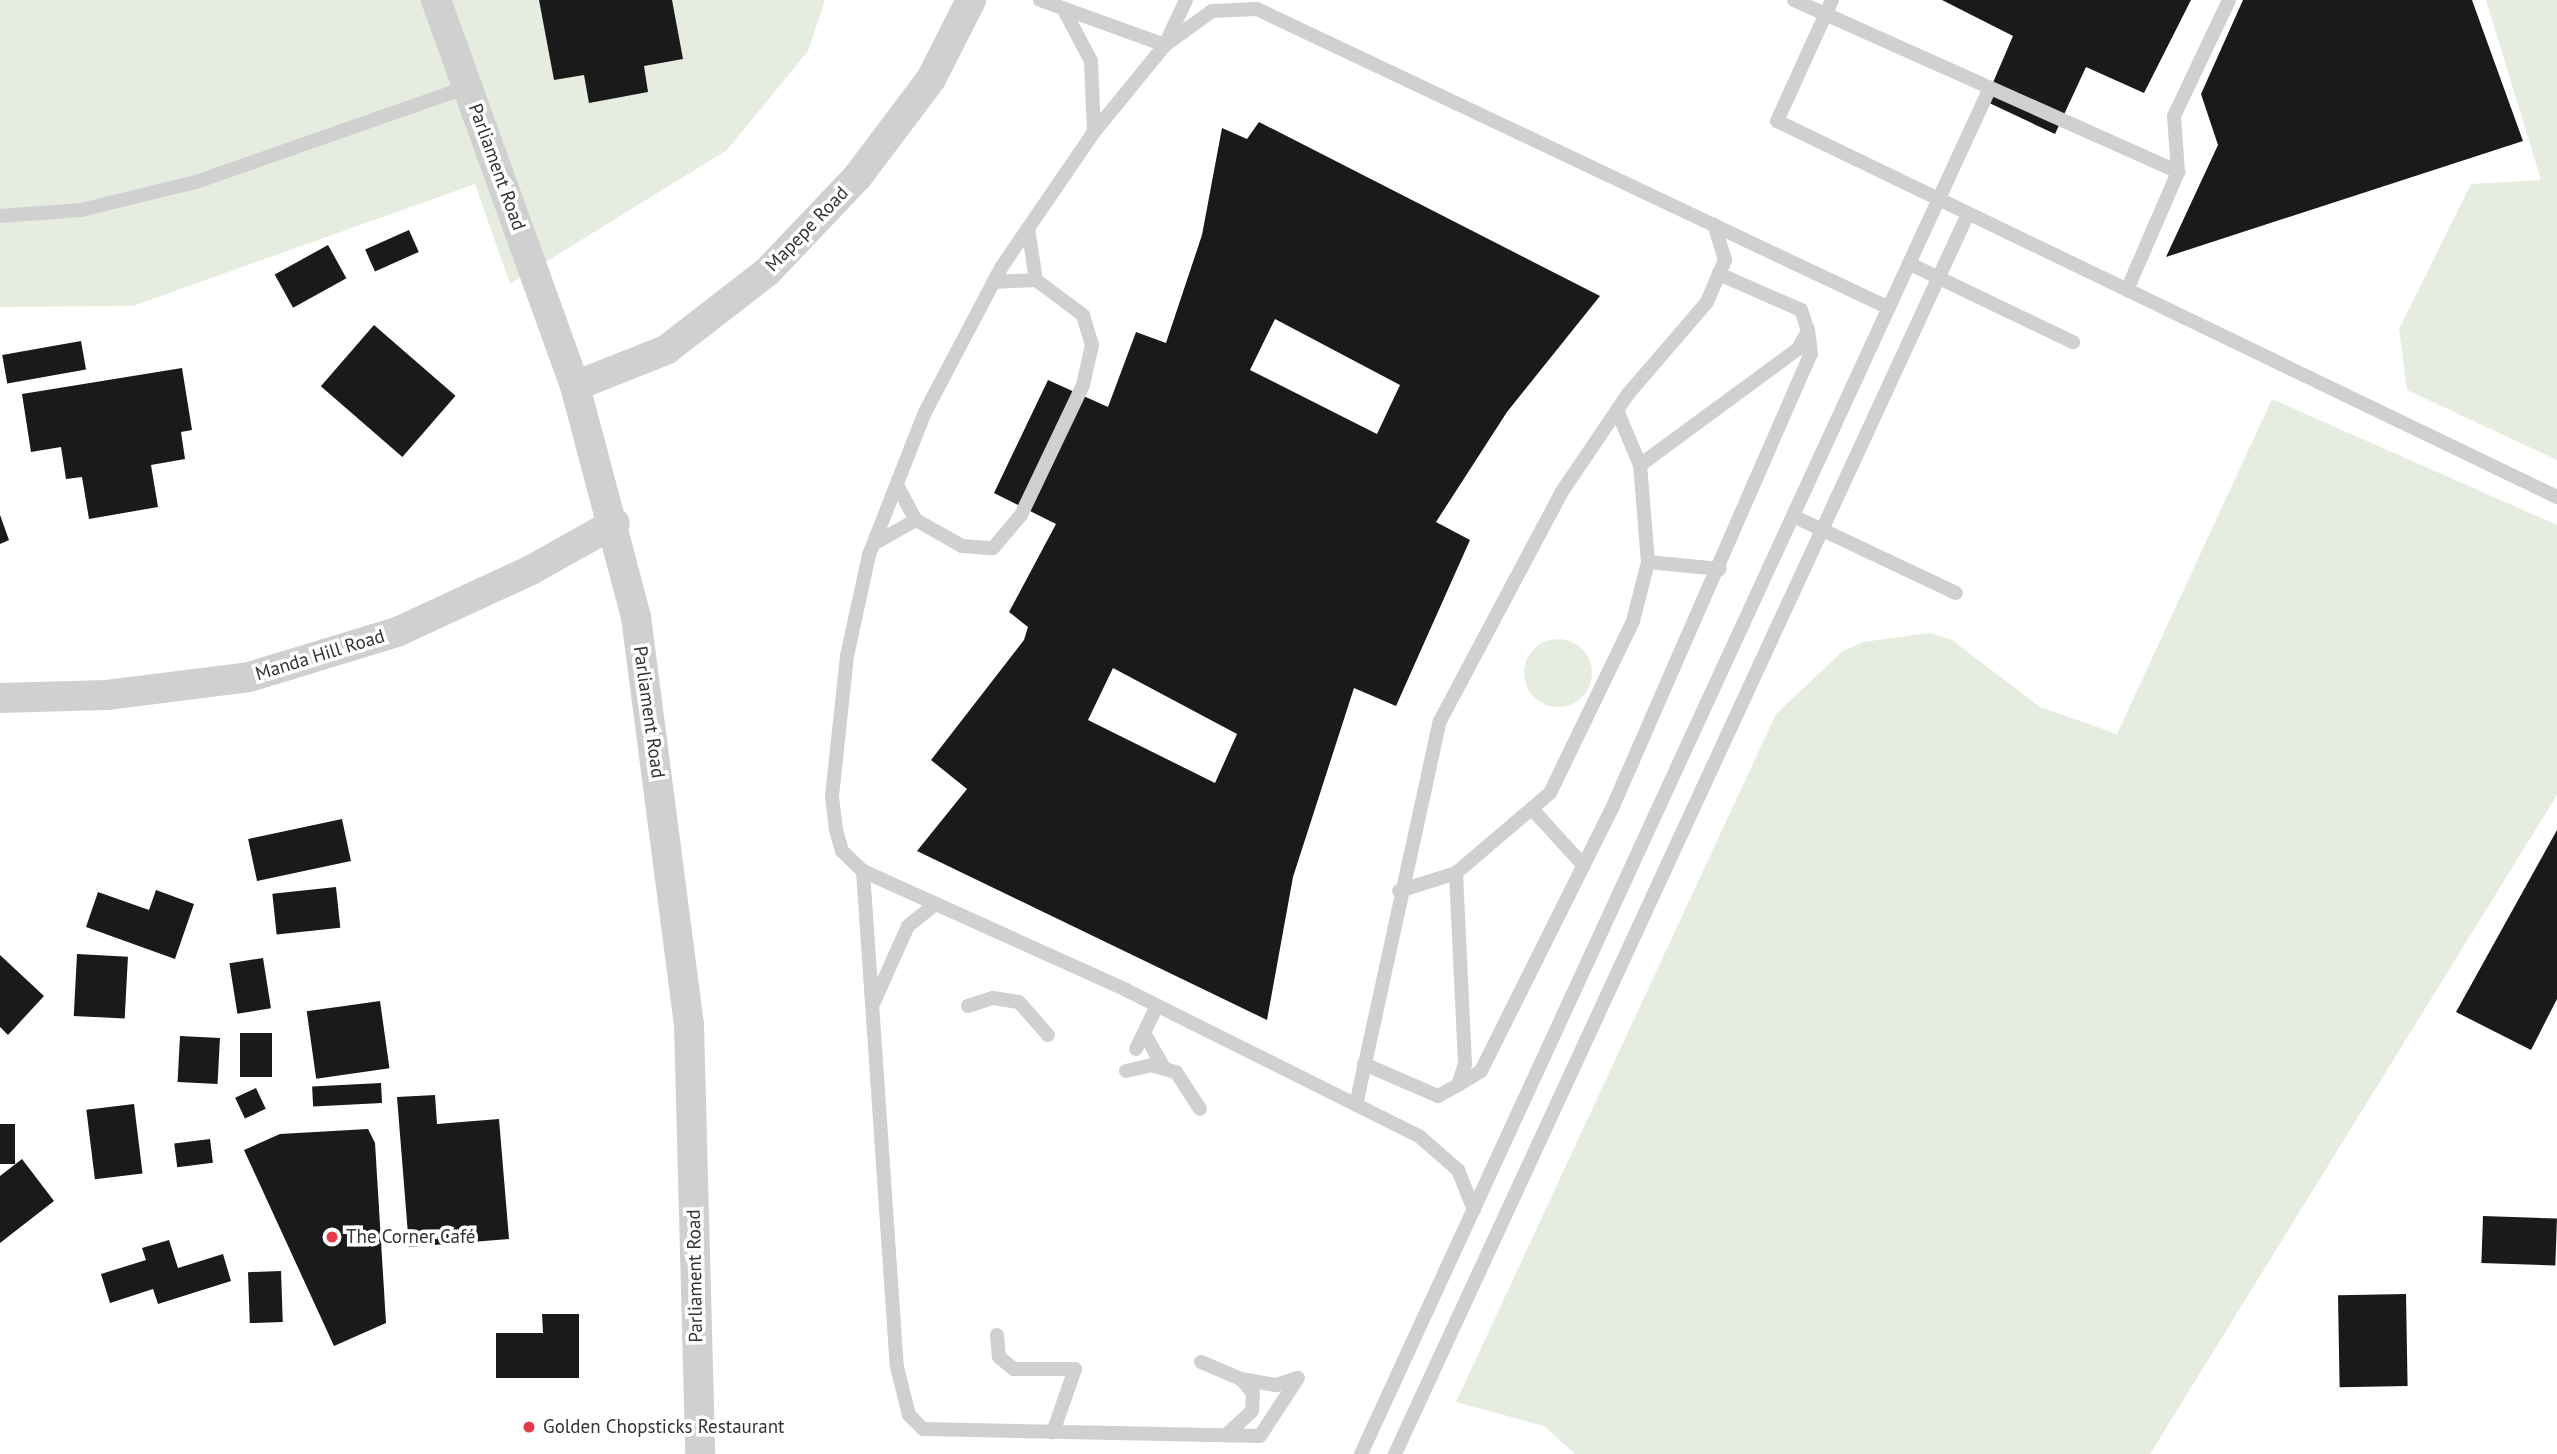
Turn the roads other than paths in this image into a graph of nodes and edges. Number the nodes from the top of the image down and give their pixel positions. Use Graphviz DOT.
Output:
graph roads {
  1 [pos="436,0"];
  2 [pos="971,0"];
  3 [pos="1040,0"];
  4 [pos="1186,0"];
  5 [pos="1794,0"];
  6 [pos="1832,0"];
  7 [pos="2229,0"];
  8 [pos="1065,12"];
  9 [pos="1825,16"];
  10 [pos="1165,45"];
  11 [pos="468,87"];
  12 [pos="1990,88"];
  13 [pos="1094,132"];
  14 [pos="2178,172"];
  15 [pos="1939,201"];
  16 [pos="1968,214"];
  17 [pos="0,216"];
  18 [pos="1714,225"];
  19 [pos="1028,228"];
  20 [pos="1909,264"];
  21 [pos="1719,274"];
  22 [pos="1939,278"];
  23 [pos="1036,280"];
  24 [pos="993,282"];
  25 [pos="2127,290"];
  26 [pos="1889,308"];
  27 [pos="1808,331"];
  28 [pos="2073,341"];
  29 [pos="575,386"];
  30 [pos="1617,410"];
  31 [pos="1640,465"];
  32 [pos="897,485"];
  33 [pos="2557,497"];
  34 [pos="1793,516"];
  35 [pos="916,520"];
  36 [pos="615,523"];
  37 [pos="1823,530"];
  38 [pos="874,543"];
  39 [pos="1648,562"];
  40 [pos="1720,569"];
  41 [pos="1956,593"];
  42 [pos="0,698"];
  43 [pos="1532,809"];
  44 [pos="1584,866"];
  45 [pos="863,871"];
  46 [pos="1456,873"];
  47 [pos="1399,891"];
  48 [pos="935,904"];
  49 [pos="873,1006"];
  50 [pos="968,1006"];
  51 [pos="1157,1006"];
  52 [pos="1144,1034"];
  53 [pos="1048,1035"];
  54 [pos="1136,1049"];
  55 [pos="1364,1064"];
  56 [pos="1164,1068"];
  57 [pos="1126,1071"];
  58 [pos="1458,1085"];
  59 [pos="1356,1105"];
  60 [pos="1200,1109"];
  61 [pos="1474,1209"];
  62 [pos="997,1335"];
  63 [pos="1201,1362"];
  64 [pos="1241,1379"];
  65 [pos="1053,1432"];
  66 [pos="1226,1435"];
  67 [pos="700,1454"];
  68 [pos="1361,1454"];
  69 [pos="1395,1454"];
  1 -- 11 [label="street, Parliament Road"];
  2 -- 29 [label="street, Mapepe Road"];
  3 -- 8 [label="lane"];
  4 -- 10 [label="lane"];
  5 -- 9 [label="lane"];
  6 -- 9 [label="lane"];
  7 -- 14 [label="lane"];
  8 -- 10 [label="lane"];
  8 -- 13 [label="lane"];
  9 -- 12 [label="lane"];
  9 -- 15 [label="lane"];
  10 -- 13 [label="lane"];
  10 -- 18 [label="lane"];
  11 -- 17 [label="lane"];
  11 -- 29 [label="street, Parliament Road"];
  12 -- 14 [label="lane"];
  12 -- 15 [label="lane"];
  13 -- 19 [label="lane"];
  14 -- 25 [label="lane"];
  15 -- 16 [label="lane"];
  15 -- 20 [label="lane"];
  16 -- 22 [label="lane"];
  16 -- 25 [label="lane"];
  18 -- 21 [label="lane"];
  18 -- 26 [label="lane"];
  19 -- 23 [label="lane"];
  19 -- 24 [label="lane"];
  20 -- 22 [label="lane"];
  20 -- 26 [label="lane"];
  21 -- 27 [label="lane"];
  21 -- 30 [label="lane"];
  22 -- 28 [label="lane"];
  22 -- 37 [label="lane"];
  23 -- 24 [label="lane"];
  23 -- 35 [label="lane"];
  24 -- 32 [label="lane"];
  25 -- 33 [label="lane"];
  26 -- 34 [label="lane"];
  27 -- 31 [label="lane"];
  27 -- 40 [label="lane"];
  29 -- 36 [label="street, Parliament Road"];
  30 -- 31 [label="lane"];
  30 -- 47 [label="lane"];
  31 -- 39 [label="lane"];
  32 -- 35 [label="lane"];
  32 -- 38 [label="lane"];
  34 -- 37 [label="lane"];
  34 -- 61 [label="lane"];
  35 -- 38 [label="lane"];
  36 -- 42 [label="street, Manda Hill Road"];
  36 -- 67 [label="street, Parliament Road"];
  37 -- 41 [label="lane"];
  37 -- 69 [label="lane"];
  38 -- 45 [label="lane"];
  39 -- 40 [label="lane"];
  39 -- 43 [label="lane"];
  40 -- 44 [label="lane"];
  43 -- 44 [label="lane"];
  43 -- 46 [label="lane"];
  44 -- 58 [label="lane"];
  45 -- 48 [label="lane"];
  45 -- 49 [label="lane"];
  46 -- 47 [label="lane"];
  46 -- 58 [label="lane"];
  47 -- 55 [label="lane"];
  48 -- 49 [label="lane"];
  48 -- 51 [label="lane"];
  49 -- 65 [label="lane"];
  50 -- 53 [label="lane"];
  51 -- 52 [label="lane"];
  51 -- 59 [label="lane"];
  52 -- 54 [label="lane"];
  52 -- 56 [label="lane"];
  55 -- 58 [label="lane"];
  55 -- 59 [label="lane"];
  56 -- 57 [label="lane"];
  56 -- 60 [label="lane"];
  59 -- 61 [label="lane"];
  61 -- 68 [label="lane"];
  62 -- 65 [label="lane"];
  63 -- 64 [label="lane"];
  64 -- 66 [label="lane"];
  64 -- 66 [label="lane"];
  65 -- 66 [label="lane"];
}
